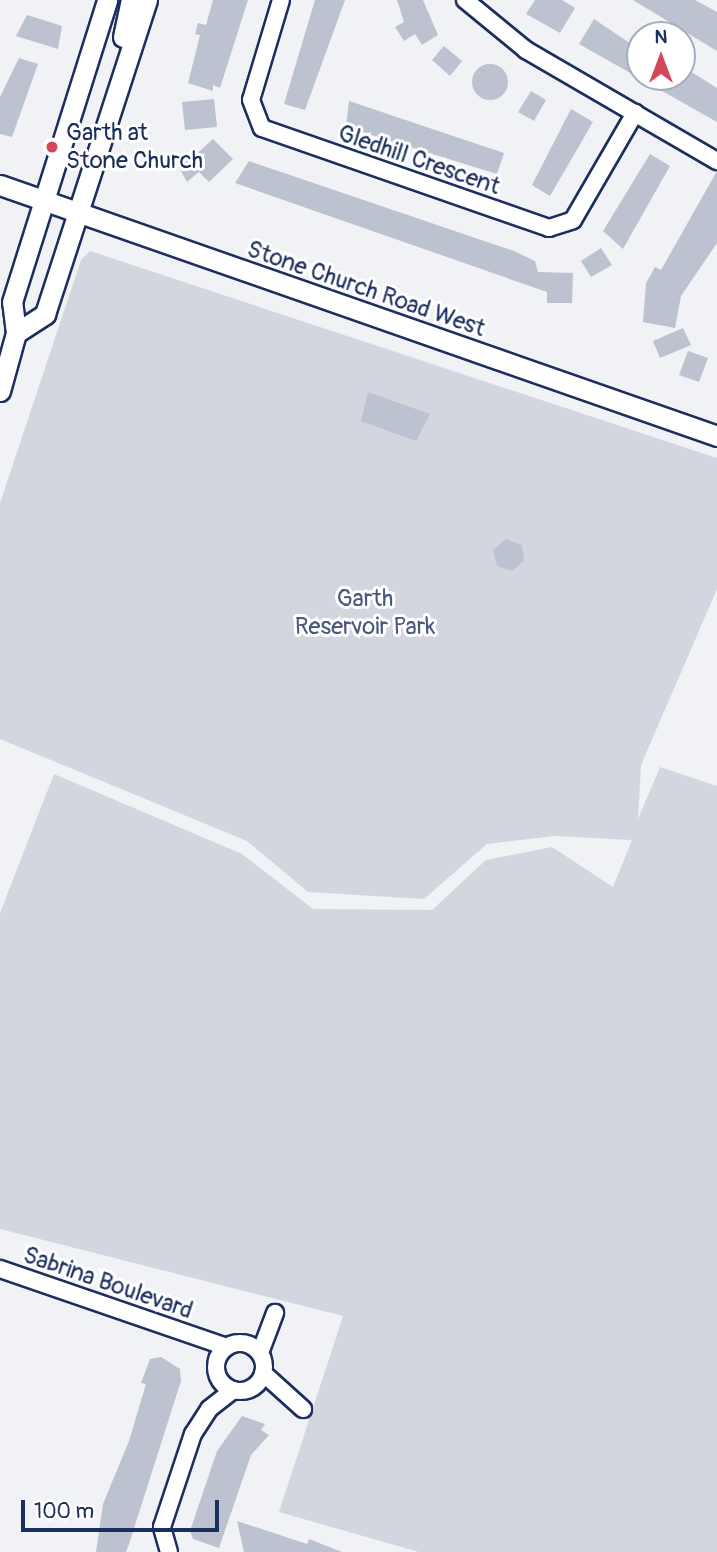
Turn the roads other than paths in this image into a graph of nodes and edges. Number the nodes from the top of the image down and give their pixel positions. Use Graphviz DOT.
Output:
graph roads {
  1 [pos="107,0"];
  2 [pos="131,0"];
  3 [pos="147,0"];
  4 [pos="281,0"];
  5 [pos="465,0"];
  6 [pos="635,113"];
  7 [pos="110,118"];
  8 [pos="717,161"];
  9 [pos="0,185"];
  10 [pos="45,202"];
  11 [pos="79,216"];
  12 [pos="16,333"];
  13 [pos="0,390"];
  14 [pos="717,436"];
  15 [pos="0,1269"];
  16 [pos="275,1313"];
  17 [pos="265,1332"];
  18 [pos="246,1343"];
  19 [pos="260,1353"];
  20 [pos="220,1362"];
  21 [pos="259,1380"];
  22 [pos="233,1390"];
  23 [pos="209,1409"];
  24 [pos="303,1409"];
  25 [pos="169,1552"];
  1 -- 10 [label="main road"];
  2 -- 7 [label="main road"];
  3 -- 7 [label="main road"];
  4 -- 6 [label="street, Gledhill Crescent"];
  5 -- 6 [label="street"];
  6 -- 8 [label="street"];
  7 -- 11 [label="main road"];
  9 -- 10 [label="main road, Stone Church Road West"];
  10 -- 11 [label="main road, Stone Church Road West"];
  10 -- 12 [label="main road"];
  11 -- 12 [label="main road"];
  11 -- 14 [label="main road, Stone Church Road West"];
  12 -- 13 [label="main road"];
  15 -- 20 [label="street, Sabrina Boulevard"];
  16 -- 17 [label="street"];
  17 -- 18 [label="street"];
  17 -- 19 [label="street"];
  18 -- 19 [label="street"];
  18 -- 20 [label="street"];
  19 -- 21 [label="street"];
  20 -- 22 [label="street"];
  20 -- 23 [label="street"];
  21 -- 22 [label="street"];
  21 -- 24 [label="street"];
  22 -- 23 [label="street"];
  23 -- 25 [label="street"];
}
